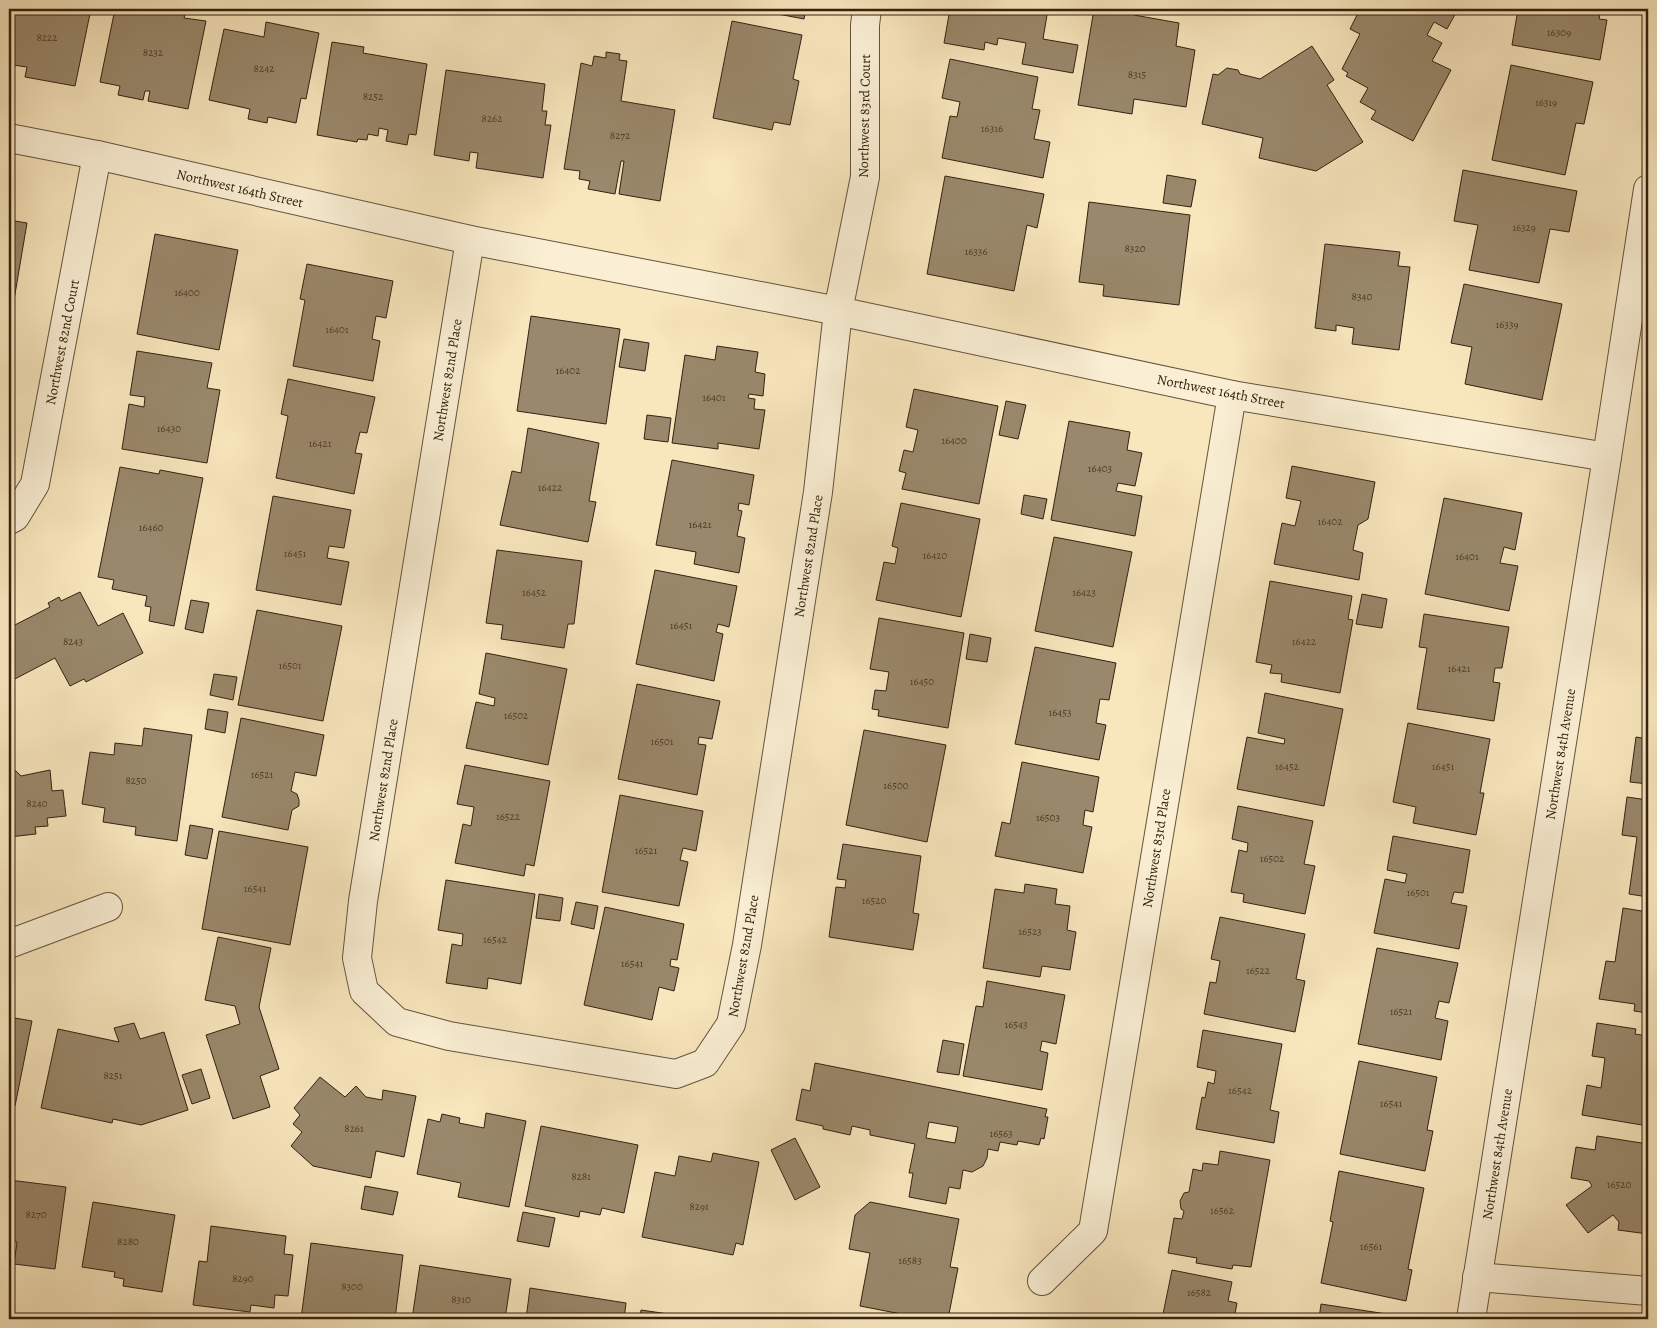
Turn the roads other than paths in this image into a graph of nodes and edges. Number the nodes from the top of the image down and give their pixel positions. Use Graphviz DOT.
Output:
graph roads {
  1 [pos="867,9"];
  2 [pos="9,138"];
  3 [pos="97,155"];
  4 [pos="1648,189"];
  5 [pos="470,240"];
  6 [pos="838,311"];
  7 [pos="1232,395"];
  8 [pos="1607,457"];
  9 [pos="9,520"];
  10 [pos="108,907"];
  11 [pos="9,944"];
  12 [pos="1477,1277"];
  13 [pos="1042,1281"];
  14 [pos="1648,1291"];
  15 [pos="1470,1319"];
  1 -- 6 [label="street, Northwest 83rd Court"];
  2 -- 3 [label="street, Northwest 164th Street"];
  3 -- 5 [label="street, Northwest 164th Street"];
  3 -- 9 [label="street, Northwest 82nd Court"];
  4 -- 8 [label="street, Northwest 84th Avenue"];
  5 -- 6 [label="street"];
  5 -- 6 [label="street, Northwest 82nd Place"];
  6 -- 7 [label="street, Northwest 164th Street"];
  7 -- 8 [label="street, Northwest 164th Street"];
  7 -- 13 [label="street, Northwest 83rd Place"];
  8 -- 12 [label="street, Northwest 84th Avenue"];
  10 -- 11 [label="street"];
  12 -- 14 [label="street"];
  12 -- 15 [label="street, Northwest 84th Avenue"];
}
